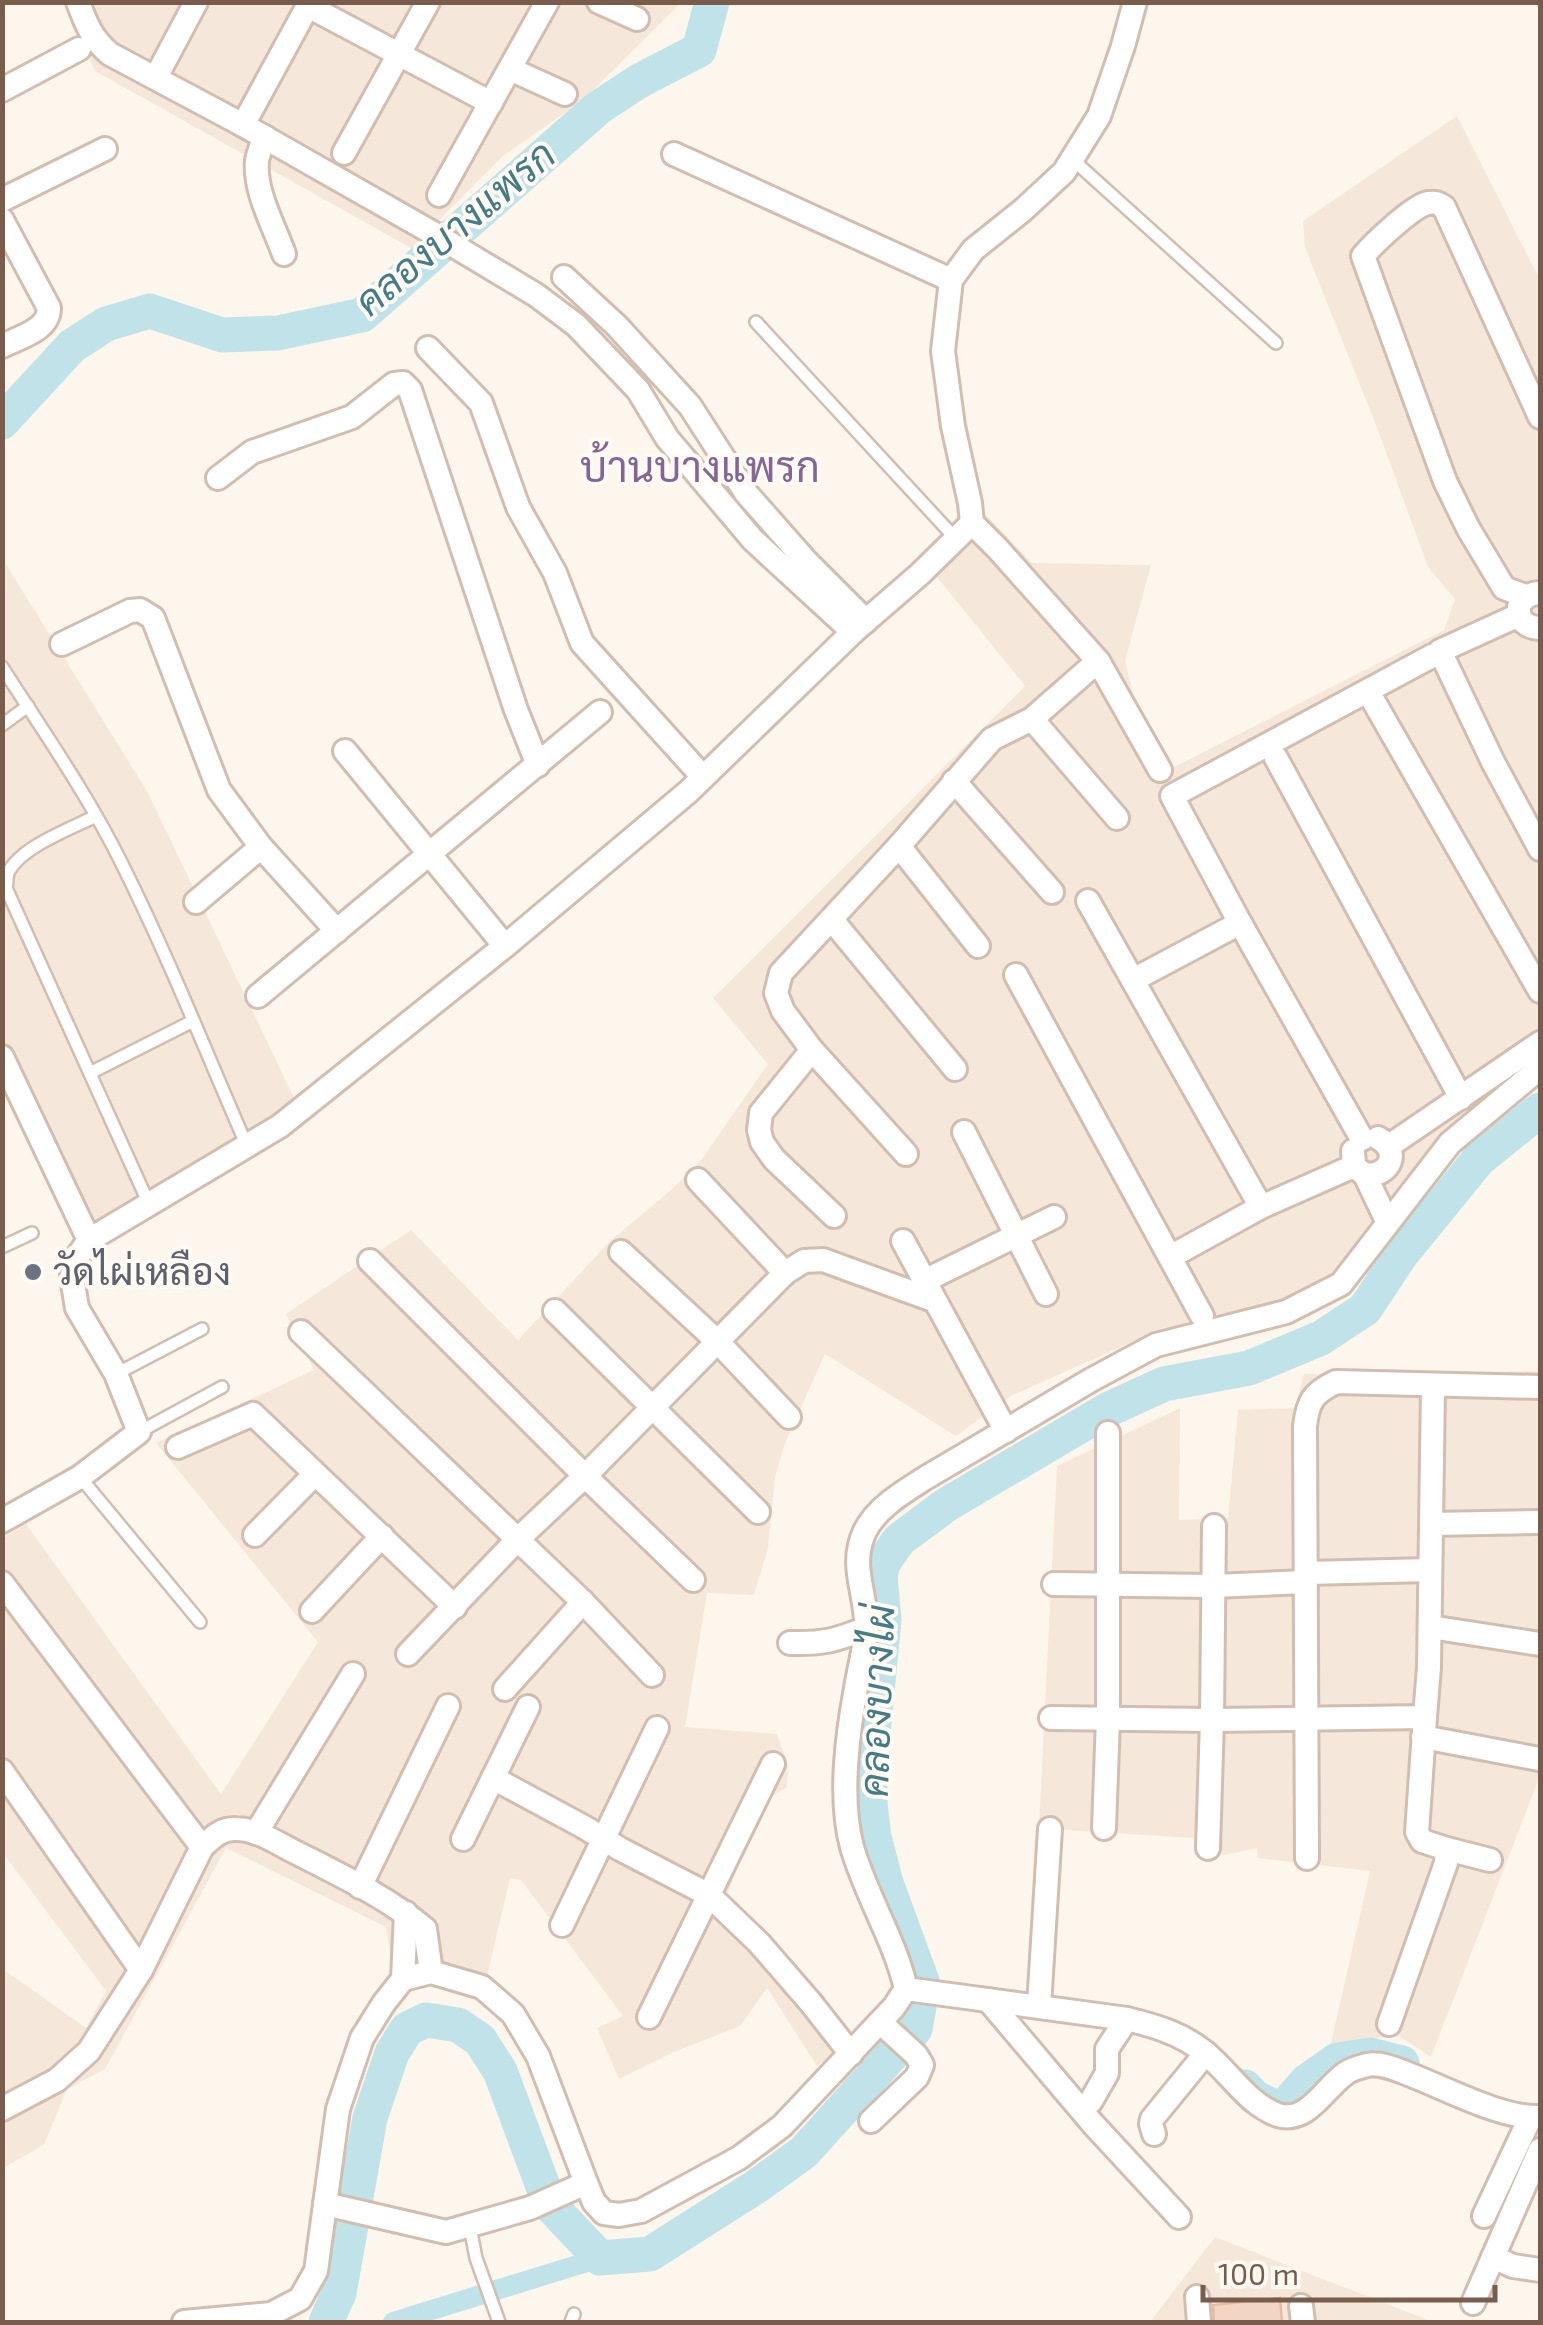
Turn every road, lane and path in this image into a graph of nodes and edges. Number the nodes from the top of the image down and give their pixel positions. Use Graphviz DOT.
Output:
graph roads {
  1 [pos="78,2"];
  2 [pos="196,2"];
  3 [pos="428,2"];
  4 [pos="547,2"];
  5 [pos="599,2"];
  6 [pos="1135,2"];
  7 [pos="304,5"];
  8 [pos="637,20"];
  9 [pos="80,49"];
  10 [pos="399,54"];
  11 [pos="510,68"];
  12 [pos="156,77"];
  13 [pos="2,90"];
  14 [pos="565,94"];
  15 [pos="491,102"];
  16 [pos="243,125"];
  17 [pos="265,137"];
  18 [pos="105,149"];
  19 [pos="344,153"];
  20 [pos="674,154"];
  21 [pos="1072,159"];
  22 [pos="439,194"];
  23 [pos="2,200"];
  24 [pos="2,220"];
  25 [pos="284,254"];
  26 [pos="564,277"];
  27 [pos="951,280"];
  28 [pos="756,322"];
  29 [pos="1276,342"];
  30 [pos="2,346"];
  31 [pos="428,348"];
  32 [pos="1540,416"];
  33 [pos="218,478"];
  34 [pos="964,531"];
  35 [pos="1528,602"];
  36 [pos="860,627"];
  37 [pos="1540,628"];
  38 [pos="62,644"];
  39 [pos="1432,656"];
  40 [pos="1098,661"];
  41 [pos="2,667"];
  42 [pos="1374,702"];
  43 [pos="28,706"];
  44 [pos="600,712"];
  45 [pos="1032,719"];
  46 [pos="2,725"];
  47 [pos="345,751"];
  48 [pos="1276,758"];
  49 [pos="538,765"];
  50 [pos="1160,770"];
  51 [pos="703,777"];
  52 [pos="954,781"];
  53 [pos="96,816"];
  54 [pos="1118,818"];
  55 [pos="899,846"];
  56 [pos="261,847"];
  57 [pos="1540,849"];
  58 [pos="428,853"];
  59 [pos="1052,892"];
  60 [pos="1088,901"];
  61 [pos="196,902"];
  62 [pos="832,920"];
  63 [pos="1240,923"];
  64 [pos="337,931"];
  65 [pos="505,946"];
  66 [pos="978,946"];
  67 [pos="1016,975"];
  68 [pos="1133,980"];
  69 [pos="1540,992"];
  70 [pos="258,996"];
  71 [pos="192,1021"];
  72 [pos="1540,1044"];
  73 [pos="812,1050"];
  74 [pos="2,1057"];
  75 [pos="955,1068"];
  76 [pos="1539,1071"];
  77 [pos="90,1073"];
  78 [pos="1460,1098"];
  79 [pos="964,1132"];
  80 [pos="1362,1139"];
  81 [pos="247,1146"];
  82 [pos="906,1154"];
  83 [pos="1389,1154"];
  84 [pos="1360,1170"];
  85 [pos="698,1180"];
  86 [pos="1408,1196"];
  87 [pos="149,1204"];
  88 [pos="1261,1207"];
  89 [pos="834,1216"];
  90 [pos="1054,1217"];
  91 [pos="1388,1222"];
  92 [pos="32,1233"];
  93 [pos="1017,1236"];
  94 [pos="88,1240"];
  95 [pos="903,1241"];
  96 [pos="2,1247"];
  97 [pos="621,1252"];
  98 [pos="1170,1258"];
  99 [pos="370,1260"];
  100 [pos="786,1274"];
  101 [pos="929,1291"];
  102 [pos="1046,1294"];
  103 [pos="554,1311"];
  104 [pos="1202,1316"];
  105 [pos="202,1328"];
  106 [pos="300,1332"];
  107 [pos="718,1342"];
  108 [pos="116,1374"];
  109 [pos="1433,1386"];
  110 [pos="1540,1386"];
  111 [pos="222,1387"];
  112 [pos="652,1408"];
  113 [pos="789,1417"];
  114 [pos="1006,1431"];
  115 [pos="139,1432"];
  116 [pos="1108,1434"];
  117 [pos="178,1448"];
  118 [pos="315,1474"];
  119 [pos="80,1476"];
  120 [pos="585,1476"];
  121 [pos="758,1512"];
  122 [pos="4,1518"];
  123 [pos="1540,1522"];
  124 [pos="1431,1524"];
  125 [pos="1214,1526"];
  126 [pos="255,1535"];
  127 [pos="382,1536"];
  128 [pos="517,1540"];
  129 [pos="1430,1570"];
  130 [pos="1306,1578"];
  131 [pos="693,1580"];
  132 [pos="2,1583"];
  133 [pos="1106,1583"];
  134 [pos="1054,1584"];
  135 [pos="1214,1586"];
  136 [pos="583,1602"];
  137 [pos="455,1607"];
  138 [pos="312,1611"];
  139 [pos="200,1622"];
  140 [pos="1430,1627"];
  141 [pos="866,1628"];
  142 [pos="790,1643"];
  143 [pos="1540,1644"];
  144 [pos="408,1654"];
  145 [pos="353,1674"];
  146 [pos="652,1675"];
  147 [pos="504,1688"];
  148 [pos="448,1706"];
  149 [pos="528,1706"];
  150 [pos="1051,1718"];
  151 [pos="1108,1719"];
  152 [pos="1308,1719"];
  153 [pos="1212,1720"];
  154 [pos="1424,1727"];
  155 [pos="658,1728"];
  156 [pos="1539,1759"];
  157 [pos="773,1764"];
  158 [pos="2,1771"];
  159 [pos="494,1778"];
  160 [pos="1104,1828"];
  161 [pos="1050,1830"];
  162 [pos="256,1832"];
  163 [pos="463,1838"];
  164 [pos="605,1840"];
  165 [pos="202,1846"];
  166 [pos="1208,1848"];
  167 [pos="1447,1849"];
  168 [pos="1308,1858"];
  169 [pos="1490,1860"];
  170 [pos="360,1887"];
  171 [pos="709,1895"];
  172 [pos="406,1913"];
  173 [pos="562,1925"];
  174 [pos="142,1970"];
  175 [pos="431,1972"];
  176 [pos="403,1978"];
  177 [pos="913,1990"];
  178 [pos="988,2000"];
  179 [pos="1039,2006"];
  180 [pos="649,2017"];
  181 [pos="1126,2019"];
  182 [pos="1389,2024"];
  183 [pos="888,2030"];
  184 [pos="1206,2053"];
  185 [pos="851,2054"];
  186 [pos="1091,2100"];
  187 [pos="2,2108"];
  188 [pos="1536,2117"];
  189 [pos="871,2121"];
  190 [pos="1154,2134"];
  191 [pos="1540,2150"];
  192 [pos="578,2187"];
  193 [pos="331,2205"];
  194 [pos="1484,2216"];
  195 [pos="1179,2217"];
  196 [pos="470,2227"];
  197 [pos="1493,2257"];
  198 [pos="1540,2270"];
  199 [pos="1197,2297"];
  200 [pos="1473,2303"];
  201 [pos="184,2322"];
  202 [pos="499,2322"];
  203 [pos="1199,2322"];
  1 -- 12 [label="street"];
  2 -- 12 [label="street"];
  3 -- 10 [label="street"];
  4 -- 11 [label="street"];
  5 -- 8 [label="street"];
  6 -- 21 [label="street"];
  7 -- 10 [label="street"];
  7 -- 16 [label="street"];
  9 -- 13 [label="street"];
  10 -- 15 [label="street"];
  10 -- 19 [label="street"];
  11 -- 14 [label="street"];
  11 -- 15 [label="street"];
  12 -- 16 [label="street"];
  15 -- 22 [label="street"];
  16 -- 17 [label="street"];
  17 -- 25 [label="street"];
  17 -- 36 [label="street"];
  18 -- 23 [label="street"];
  20 -- 27 [label="street"];
  21 -- 27 [label="street"];
  21 -- 29 [label="lane"];
  24 -- 30 [label="street"];
  26 -- 36 [label="street"];
  27 -- 34 [label="street"];
  28 -- 34 [label="lane"];
  31 -- 51 [label="street"];
  32 -- 35 [label="street"];
  33 -- 49 [label="street"];
  34 -- 36 [label="street"];
  34 -- 40 [label="street"];
  35 -- 37 [label="street"];
  35 -- 57 [label="street"];
  36 -- 51 [label="street"];
  38 -- 56 [label="street"];
  39 -- 63 [label="street"];
  40 -- 45 [label="street"];
  40 -- 50 [label="street"];
  41 -- 43 [label="lane"];
  42 -- 69 [label="street"];
  43 -- 46 [label="lane"];
  43 -- 53 [label="lane"];
  44 -- 49 [label="street"];
  45 -- 52 [label="street"];
  45 -- 54 [label="street"];
  47 -- 58 [label="street"];
  48 -- 78 [label="street"];
  49 -- 58 [label="street"];
  51 -- 65 [label="street"];
  52 -- 55 [label="street"];
  52 -- 59 [label="street"];
  53 -- 71 [label="lane"];
  53 -- 77 [label="lane"];
  55 -- 62 [label="street"];
  55 -- 66 [label="street"];
  56 -- 61 [label="street"];
  56 -- 64 [label="street"];
  58 -- 64 [label="street"];
  58 -- 65 [label="street"];
  60 -- 68 [label="street"];
  62 -- 73 [label="street"];
  62 -- 75 [label="street"];
  63 -- 68 [label="street"];
  63 -- 80 [label="street"];
  64 -- 70 [label="street"];
  65 -- 81 [label="street"];
  67 -- 98 [label="street"];
  68 -- 88 [label="street"];
  71 -- 77 [label="lane"];
  71 -- 81 [label="lane"];
  72 -- 78 [label="street"];
  73 -- 82 [label="street"];
  73 -- 89 [label="street"];
  74 -- 94 [label="street"];
  76 -- 86 [label="street"];
  77 -- 87 [label="lane"];
  78 -- 83 [label="street"];
  79 -- 93 [label="street"];
  80 -- 83 [label="street"];
  80 -- 84 [label="street"];
  81 -- 87 [label="street"];
  83 -- 84 [label="street"];
  83 -- 86 [label="street"];
  84 -- 88 [label="street"];
  84 -- 91 [label="street"];
  85 -- 100 [label="street"];
  86 -- 91 [label="street"];
  87 -- 94 [label="street"];
  88 -- 98 [label="street"];
  90 -- 93 [label="street"];
  91 -- 114 [label="street"];
  92 -- 96 [label="lane"];
  93 -- 101 [label="street"];
  93 -- 102 [label="street"];
  94 -- 108 [label="street"];
  95 -- 101 [label="street"];
  97 -- 107 [label="street"];
  98 -- 104 [label="street"];
  99 -- 120 [label="street"];
  100 -- 101 [label="street"];
  100 -- 107 [label="street"];
  101 -- 114 [label="street"];
  103 -- 112 [label="street"];
  105 -- 108 [label="lane"];
  106 -- 128 [label="street"];
  107 -- 112 [label="street"];
  107 -- 113 [label="street"];
  108 -- 115 [label="street"];
  109 -- 110 [label="street"];
  109 -- 124 [label="street"];
  109 -- 130 [label="street"];
  111 -- 115 [label="lane"];
  112 -- 120 [label="street"];
  112 -- 121 [label="street"];
  114 -- 141 [label="street"];
  115 -- 119 [label="street"];
  116 -- 133 [label="street"];
  117 -- 118 [label="street"];
  118 -- 126 [label="street"];
  118 -- 127 [label="street"];
  119 -- 122 [label="street"];
  119 -- 139 [label="lane"];
  120 -- 128 [label="street"];
  120 -- 131 [label="street"];
  123 -- 124 [label="street"];
  124 -- 129 [label="street"];
  125 -- 135 [label="street"];
  127 -- 137 [label="street"];
  127 -- 138 [label="street"];
  128 -- 136 [label="street"];
  128 -- 137 [label="street"];
  129 -- 130 [label="street"];
  129 -- 140 [label="street"];
  130 -- 135 [label="street"];
  130 -- 152 [label="street"];
  132 -- 165 [label="street"];
  133 -- 134 [label="street"];
  133 -- 135 [label="street"];
  133 -- 151 [label="street"];
  135 -- 153 [label="street"];
  136 -- 146 [label="street"];
  136 -- 147 [label="street"];
  137 -- 144 [label="street"];
  140 -- 143 [label="street"];
  140 -- 154 [label="street"];
  141 -- 142 [label="street"];
  141 -- 177 [label="street"];
  145 -- 162 [label="street"];
  148 -- 170 [label="street"];
  149 -- 159 [label="street"];
  150 -- 151 [label="street"];
  151 -- 153 [label="street"];
  151 -- 160 [label="street"];
  152 -- 153 [label="street"];
  152 -- 154 [label="street"];
  152 -- 168 [label="street"];
  153 -- 166 [label="street"];
  154 -- 156 [label="street"];
  154 -- 167 [label="street"];
  155 -- 164 [label="street"];
  157 -- 171 [label="street"];
  158 -- 174 [label="street"];
  159 -- 163 [label="street"];
  159 -- 164 [label="street"];
  161 -- 179 [label="street"];
  162 -- 165 [label="street"];
  162 -- 170 [label="street"];
  164 -- 171 [label="street"];
  164 -- 173 [label="street"];
  165 -- 174 [label="street"];
  167 -- 169 [label="street"];
  167 -- 182 [label="street"];
  170 -- 172 [label="street"];
  171 -- 180 [label="street"];
  171 -- 185 [label="street"];
  172 -- 175 [label="street"];
  172 -- 176 [label="street"];
  174 -- 187 [label="street"];
  175 -- 176 [label="street"];
  175 -- 192 [label="street"];
  176 -- 193 [label="street"];
  177 -- 178 [label="street"];
  177 -- 183 [label="street"];
  178 -- 179 [label="street"];
  178 -- 195 [label="street"];
  179 -- 181 [label="street"];
  181 -- 184 [label="street"];
  181 -- 186 [label="street"];
  183 -- 185 [label="street"];
  183 -- 189 [label="street"];
  184 -- 188 [label="street"];
  184 -- 190 [label="street"];
  185 -- 192 [label="street"];
  188 -- 194 [label="street"];
  191 -- 197 [label="street"];
  192 -- 196 [label="street"];
  193 -- 196 [label="street"];
  193 -- 201 [label="street"];
  196 -- 202 [label="lane"];
  197 -- 198 [label="street"];
  197 -- 200 [label="street"];
  199 -- 203 [label="street"];
}
